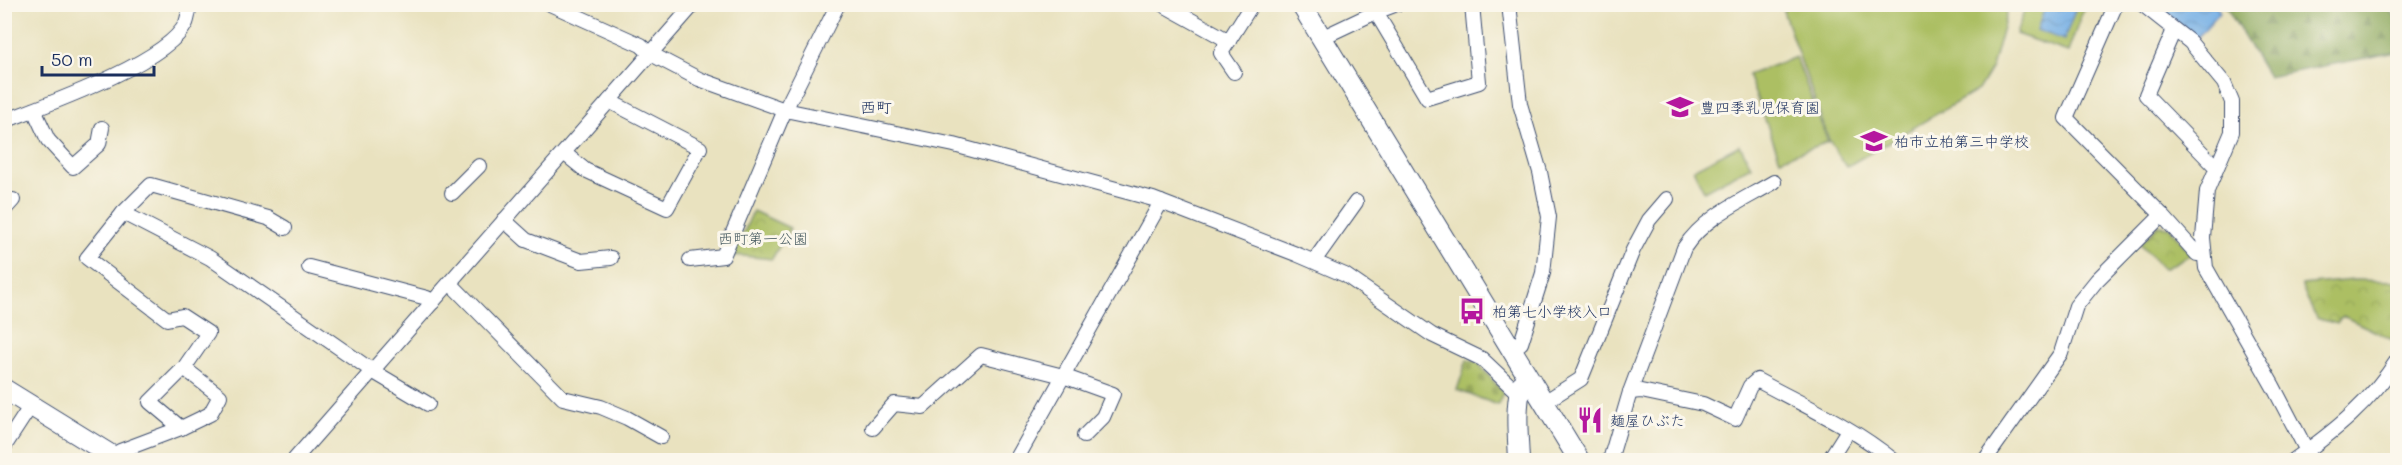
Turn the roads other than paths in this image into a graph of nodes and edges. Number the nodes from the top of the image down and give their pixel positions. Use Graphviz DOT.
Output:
graph roads {
  1 [pos="190,4"];
  2 [pos="550,4"];
  3 [pos="694,4"];
  4 [pos="838,4"];
  5 [pos="1162,4"];
  6 [pos="1252,4"];
  7 [pos="1301,4"];
  8 [pos="1397,4"];
  9 [pos="1472,4"];
  10 [pos="1509,4"];
  11 [pos="2116,4"];
  12 [pos="2142,4"];
  13 [pos="1374,8"];
  14 [pos="683,10"];
  15 [pos="2174,30"];
  16 [pos="1321,38"];
  17 [pos="1228,41"];
  18 [pos="651,54"];
  19 [pos="1234,72"];
  20 [pos="609,101"];
  21 [pos="34,110"];
  22 [pos="785,110"];
  23 [pos="4,121"];
  24 [pos="102,128"];
  25 [pos="564,153"];
  26 [pos="479,166"];
  27 [pos="2216,167"];
  28 [pos="1774,182"];
  29 [pos="452,193"];
  30 [pos="1667,199"];
  31 [pos="1161,202"];
  32 [pos="1356,202"];
  33 [pos="123,213"];
  34 [pos="2162,215"];
  35 [pos="504,220"];
  36 [pos="285,228"];
  37 [pos="2204,254"];
  38 [pos="611,258"];
  39 [pos="690,260"];
  40 [pos="1314,261"];
  41 [pos="309,267"];
  42 [pos="450,283"];
  43 [pos="433,302"];
  44 [pos="1510,349"];
  45 [pos="2397,359"];
  46 [pos="184,368"];
  47 [pos="374,372"];
  48 [pos="1063,376"];
  49 [pos="1524,387"];
  50 [pos="4,389"];
  51 [pos="1630,393"];
  52 [pos="1543,403"];
  53 [pos="428,404"];
  54 [pos="30,407"];
  55 [pos="181,428"];
  56 [pos="873,428"];
  57 [pos="1848,430"];
  58 [pos="1084,436"];
  59 [pos="661,437"];
  60 [pos="4,447"];
  61 [pos="2307,451"];
  62 [pos="117,459"];
  63 [pos="294,460"];
  64 [pos="1016,460"];
  65 [pos="1519,460"];
  66 [pos="1579,460"];
  67 [pos="1610,460"];
  68 [pos="1829,460"];
  69 [pos="1893,460"];
  70 [pos="1984,460"];
  71 [pos="2294,460"];
  1 -- 21 [label="street"];
  2 -- 18 [label="street"];
  3 -- 14 [label="street"];
  4 -- 22 [label="street"];
  5 -- 17 [label="street"];
  6 -- 17 [label="street"];
  7 -- 16 [label="street"];
  8 -- 13 [label="street"];
  9 -- 13 [label="street"];
  10 -- 44 [label="street"];
  11 -- 34 [label="street"];
  12 -- 15 [label="street"];
  13 -- 16 [label="street"];
  14 -- 18 [label="street"];
  15 -- 27 [label="street"];
  15 -- 27 [label="street"];
  16 -- 44 [label="street"];
  17 -- 19 [label="street"];
  18 -- 20 [label="street"];
  18 -- 22 [label="street"];
  20 -- 25 [label="street"];
  20 -- 25 [label="street"];
  21 -- 23 [label="street"];
  21 -- 24 [label="street"];
  22 -- 31 [label="street"];
  22 -- 39 [label="street"];
  25 -- 35 [label="street"];
  26 -- 29 [label="street"];
  27 -- 37 [label="street"];
  28 -- 51 [label="street"];
  30 -- 52 [label="street"];
  31 -- 40 [label="street"];
  31 -- 48 [label="street"];
  32 -- 40 [label="street"];
  33 -- 36 [label="street"];
  33 -- 46 [label="street"];
  33 -- 47 [label="street"];
  34 -- 37 [label="street"];
  34 -- 70 [label="street"];
  35 -- 38 [label="street"];
  35 -- 42 [label="street"];
  37 -- 61 [label="street"];
  40 -- 49 [label="street"];
  41 -- 43 [label="street"];
  42 -- 43 [label="street"];
  42 -- 59 [label="street"];
  43 -- 47 [label="street"];
  44 -- 49 [label="street"];
  45 -- 61 [label="street"];
  46 -- 55 [label="street"];
  46 -- 55 [label="street"];
  47 -- 53 [label="street"];
  47 -- 63 [label="street"];
  48 -- 56 [label="street"];
  48 -- 58 [label="street"];
  48 -- 64 [label="street"];
  49 -- 52 [label="street"];
  49 -- 65 [label="street"];
  50 -- 54 [label="street"];
  51 -- 57 [label="street"];
  51 -- 67 [label="street"];
  52 -- 66 [label="street"];
  54 -- 60 [label="street"];
  54 -- 62 [label="street"];
  55 -- 62 [label="street"];
  57 -- 68 [label="street"];
  57 -- 69 [label="street"];
  61 -- 71 [label="street"];
}
